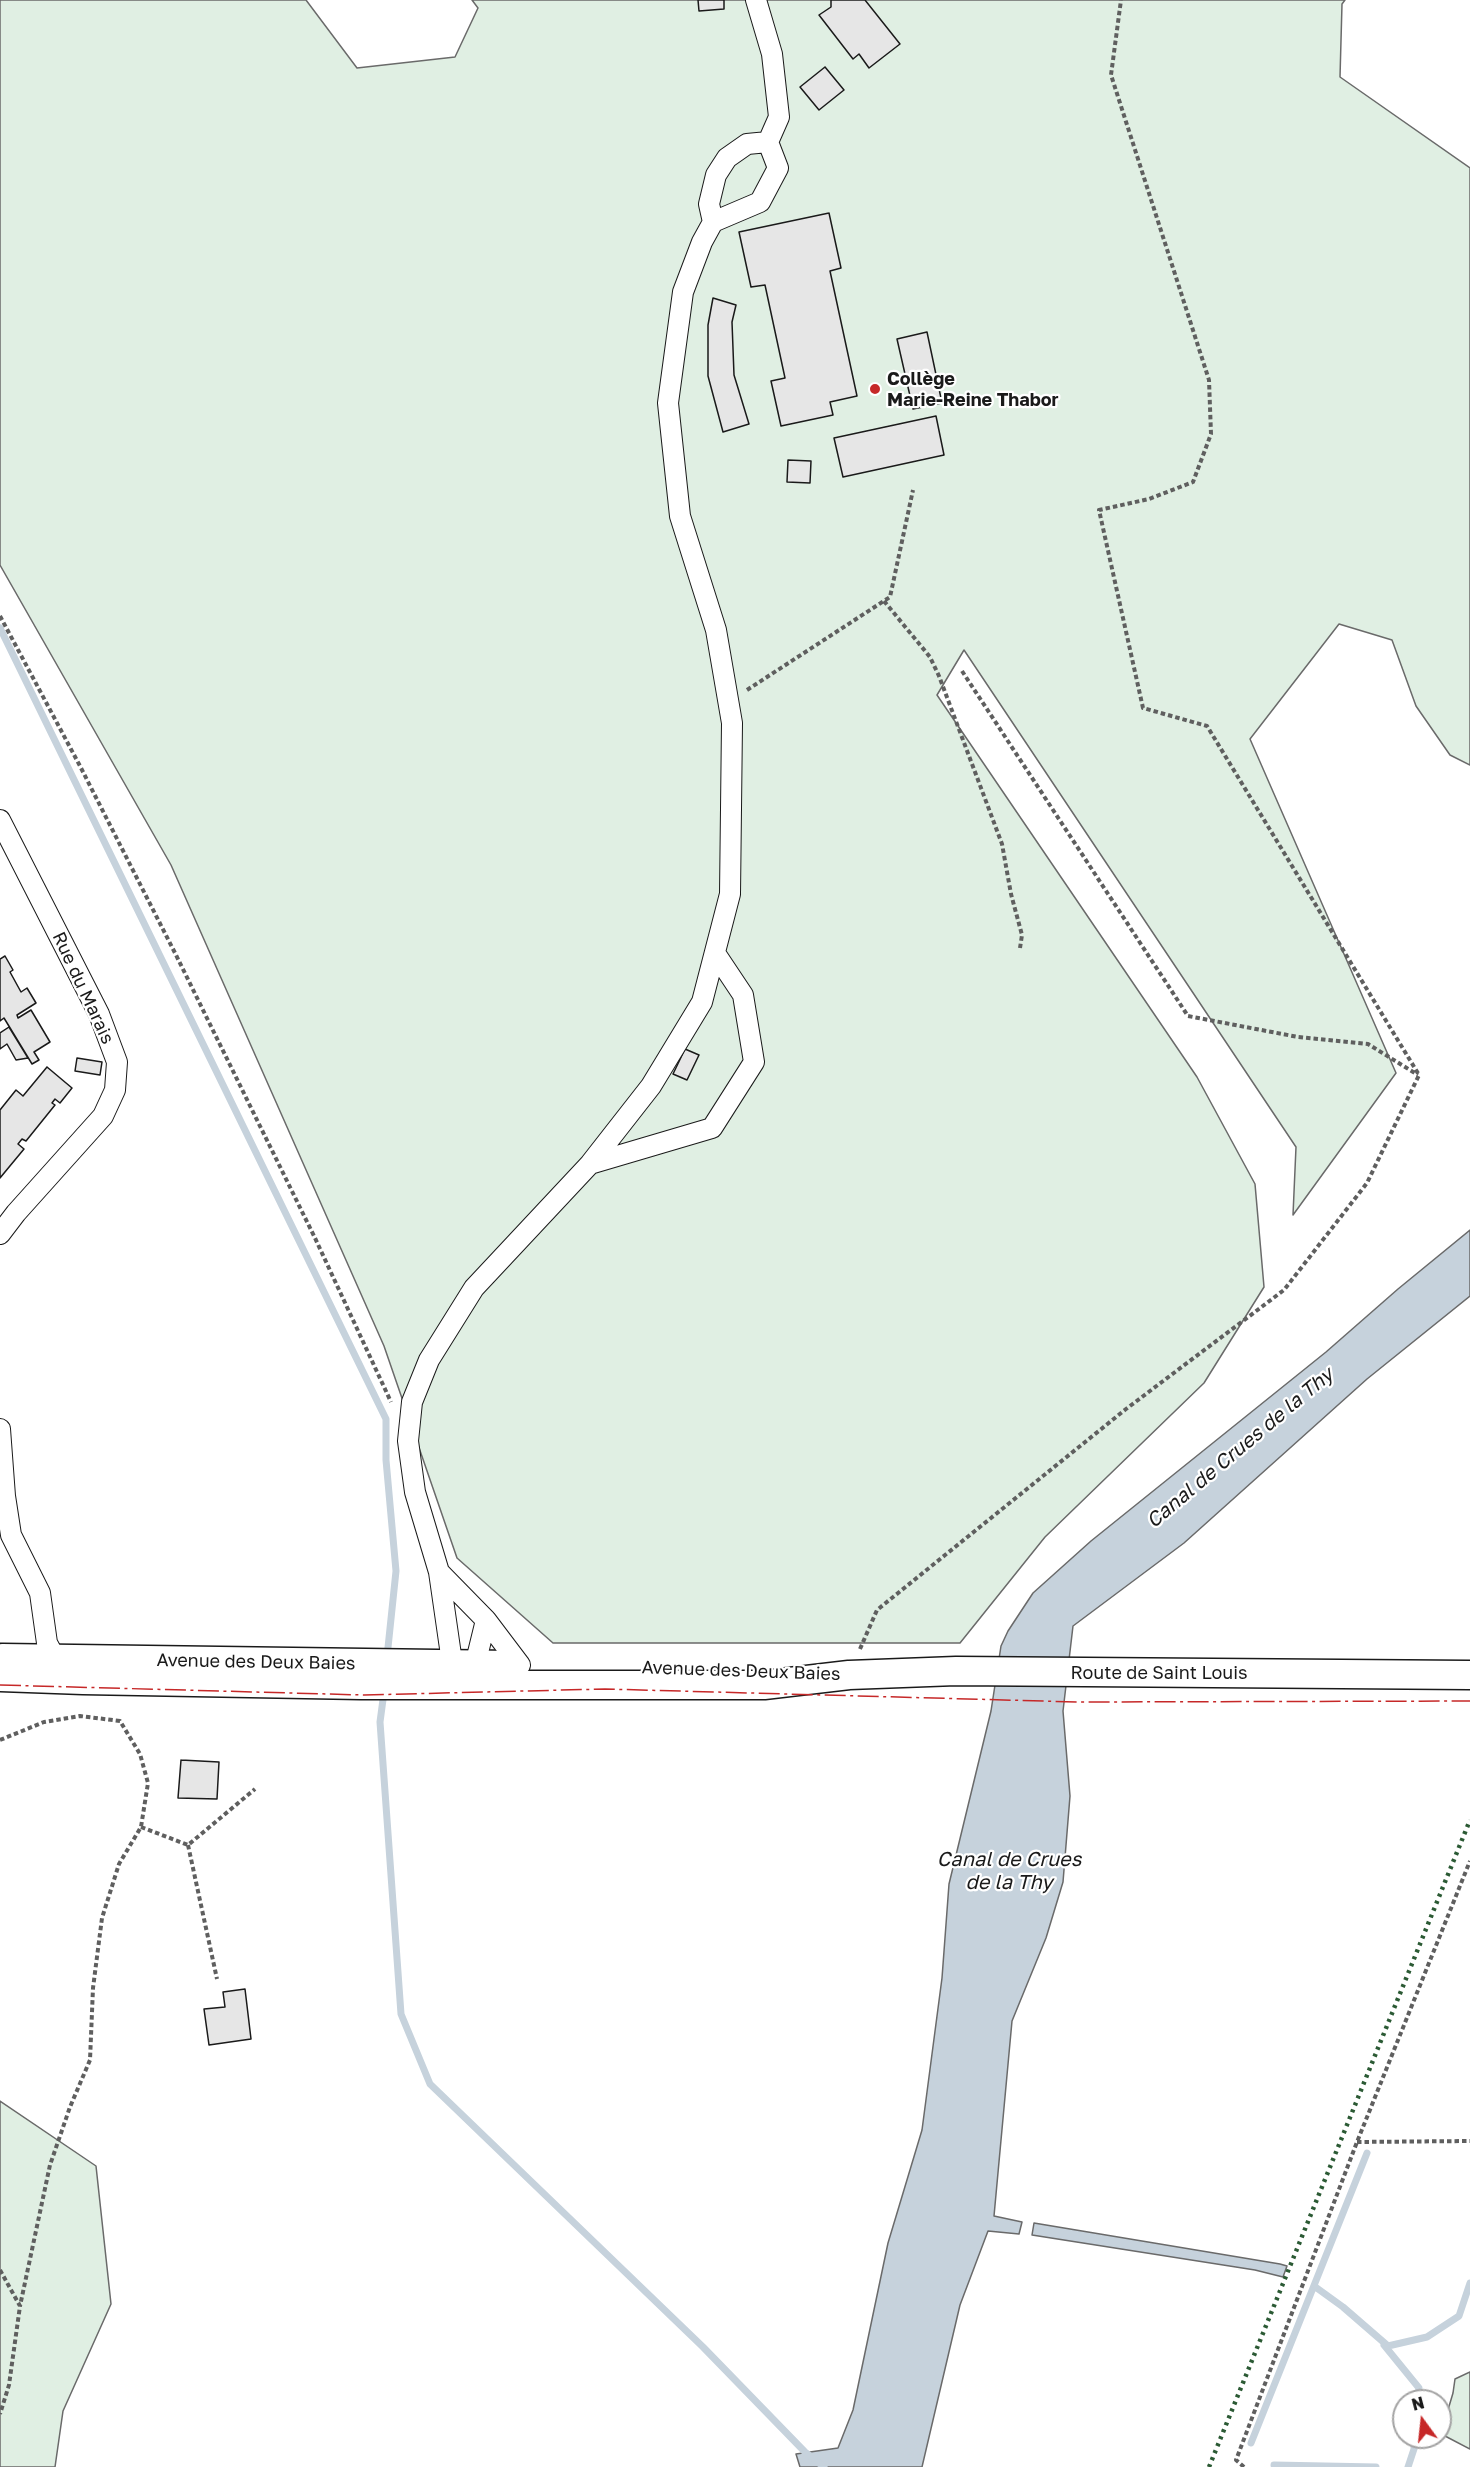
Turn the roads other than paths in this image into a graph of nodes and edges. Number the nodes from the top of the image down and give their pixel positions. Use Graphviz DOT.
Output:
graph roads {
  1 [pos="756,0"];
  2 [pos="768,142"];
  3 [pos="713,222"];
  4 [pos="0,820"];
  5 [pos="715,953"];
  6 [pos="590,1164"];
  7 [pos="0,1234"];
  8 [pos="0,1429"];
  9 [pos="439,1572"];
  10 [pos="486,1620"];
  11 [pos="0,1658"];
  12 [pos="55,1658"];
  13 [pos="520,1665"];
  14 [pos="461,1672"];
  15 [pos="361,1674"];
  16 [pos="849,1675"];
  17 [pos="1470,1675"];
  18 [pos="0,1677"];
  1 -- 2 [label="street"];
  2 -- 3 [label="street"];
  2 -- 3 [label="street"];
  3 -- 5 [label="street"];
  4 -- 7 [label="street, Rue du Marais"];
  5 -- 6 [label="street"];
  5 -- 6 [label="street"];
  6 -- 9 [label="street"];
  8 -- 12 [label="street"];
  9 -- 10 [label="street"];
  9 -- 14 [label="street"];
  10 -- 13 [label="street"];
  10 -- 14 [label="street"];
  11 -- 12 [label="main road, Avenue des Deux Baies"];
  12 -- 15 [label="main road, Avenue des Deux Baies"];
  13 -- 14 [label="main road, Avenue des Deux Baies"];
  13 -- 16 [label="main road, Avenue des Deux Baies"];
  14 -- 15 [label="main road, Avenue des Deux Baies"];
  14 -- 16 [label="main road, Avenue des Deux Baies"];
  15 -- 18 [label="main road, Avenue des Deux Baies"];
  16 -- 17 [label="main road, Route de Saint Louis"];
}
